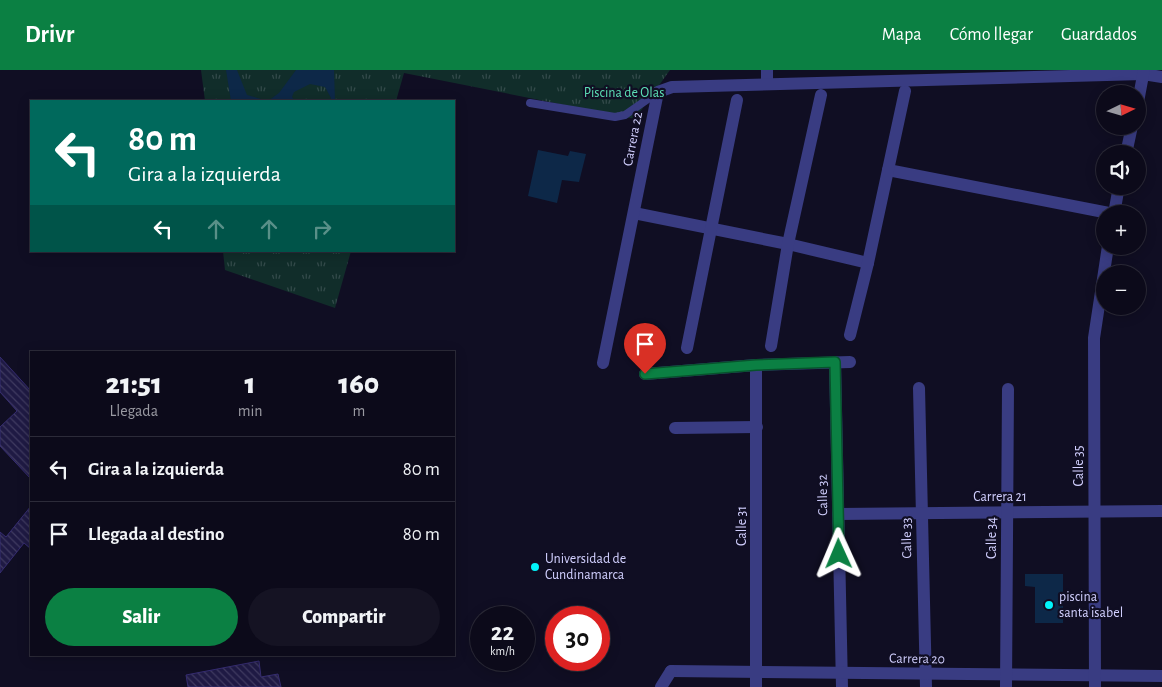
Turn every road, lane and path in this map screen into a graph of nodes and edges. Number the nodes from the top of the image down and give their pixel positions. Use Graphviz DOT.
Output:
graph roads {
  1 [pos="1143,72"];
  2 [pos="767,76"];
  3 [pos="1162,77"];
  4 [pos="1141,85"];
  5 [pos="905,90"];
  6 [pos="658,92"];
  7 [pos="821,94"];
  8 [pos="737,100"];
  9 [pos="530,103"];
  10 [pos="888,170"];
  11 [pos="1096,210"];
  12 [pos="634,213"];
  13 [pos="711,229"];
  14 [pos="788,244"];
  15 [pos="1107,255"];
  16 [pos="868,263"];
  17 [pos="850,335"];
  18 [pos="771,346"];
  19 [pos="686,348"];
  20 [pos="835,362"];
  21 [pos="850,362"];
  22 [pos="603,363"];
  23 [pos="756,365"];
  24 [pos="645,374"];
  25 [pos="919,388"];
  26 [pos="1008,389"];
  27 [pos="757,427"];
  28 [pos="675,428"];
  29 [pos="1162,511"];
  30 [pos="1007,512"];
  31 [pos="1094,512"];
  32 [pos="922,513"];
  33 [pos="838,514"];
  34 [pos="671,671"];
  35 [pos="756,672"];
  36 [pos="842,673"];
  37 [pos="1162,676"];
  38 [pos="926,681"];
  39 [pos="1006,681"];
  40 [pos="1095,681"];
  41 [pos="661,687"];
  42 [pos="672,687"];
  43 [pos="756,687"];
  44 [pos="842,687"];
  1 -- 2 [label="street"];
  1 -- 3 [label="street"];
  1 -- 4 [label="street"];
  2 -- 6 [label="street"];
  5 -- 10 [label="street"];
  6 -- 9 [label="lane"];
  6 -- 12 [label="street, Carrera 22"];
  7 -- 14 [label="street"];
  8 -- 13 [label="street"];
  10 -- 11 [label="street"];
  10 -- 16 [label="street"];
  12 -- 13 [label="street"];
  12 -- 22 [label="street, Carrera 22"];
  13 -- 14 [label="street"];
  13 -- 19 [label="street"];
  14 -- 16 [label="street"];
  14 -- 18 [label="street"];
  15 -- 31 [label="street, Calle 35"];
  16 -- 17 [label="street"];
  20 -- 21 [label="street"];
  20 -- 23 [label="street"];
  20 -- 33 [label="street, Calle 32"];
  23 -- 24 [label="street"];
  23 -- 27 [label="street, Calle 31"];
  25 -- 32 [label="street, Calle 33"];
  26 -- 30 [label="street, Calle 34"];
  27 -- 28 [label="street"];
  27 -- 35 [label="street, Calle 31"];
  29 -- 31 [label="street, Carrera 21"];
  30 -- 31 [label="street, Carrera 21"];
  30 -- 32 [label="street, Carrera 21"];
  30 -- 39 [label="street, Calle 34"];
  31 -- 40 [label="street, Calle 35"];
  32 -- 33 [label="street, Carrera 21"];
  32 -- 38 [label="street, Calle 33"];
  33 -- 36 [label="street, Calle 32"];
  34 -- 35 [label="street, Carrera 20"];
  34 -- 41 [label="street"];
  34 -- 42 [label="street"];
  35 -- 36 [label="street, Carrera 20"];
  35 -- 43 [label="street, Calle 31"];
  36 -- 38 [label="street, Carrera 20"];
  36 -- 44 [label="street, Calle 32"];
  37 -- 40 [label="street, Carrera 20"];
  38 -- 39 [label="street, Carrera 20"];
  39 -- 40 [label="street, Carrera 20"];
}
